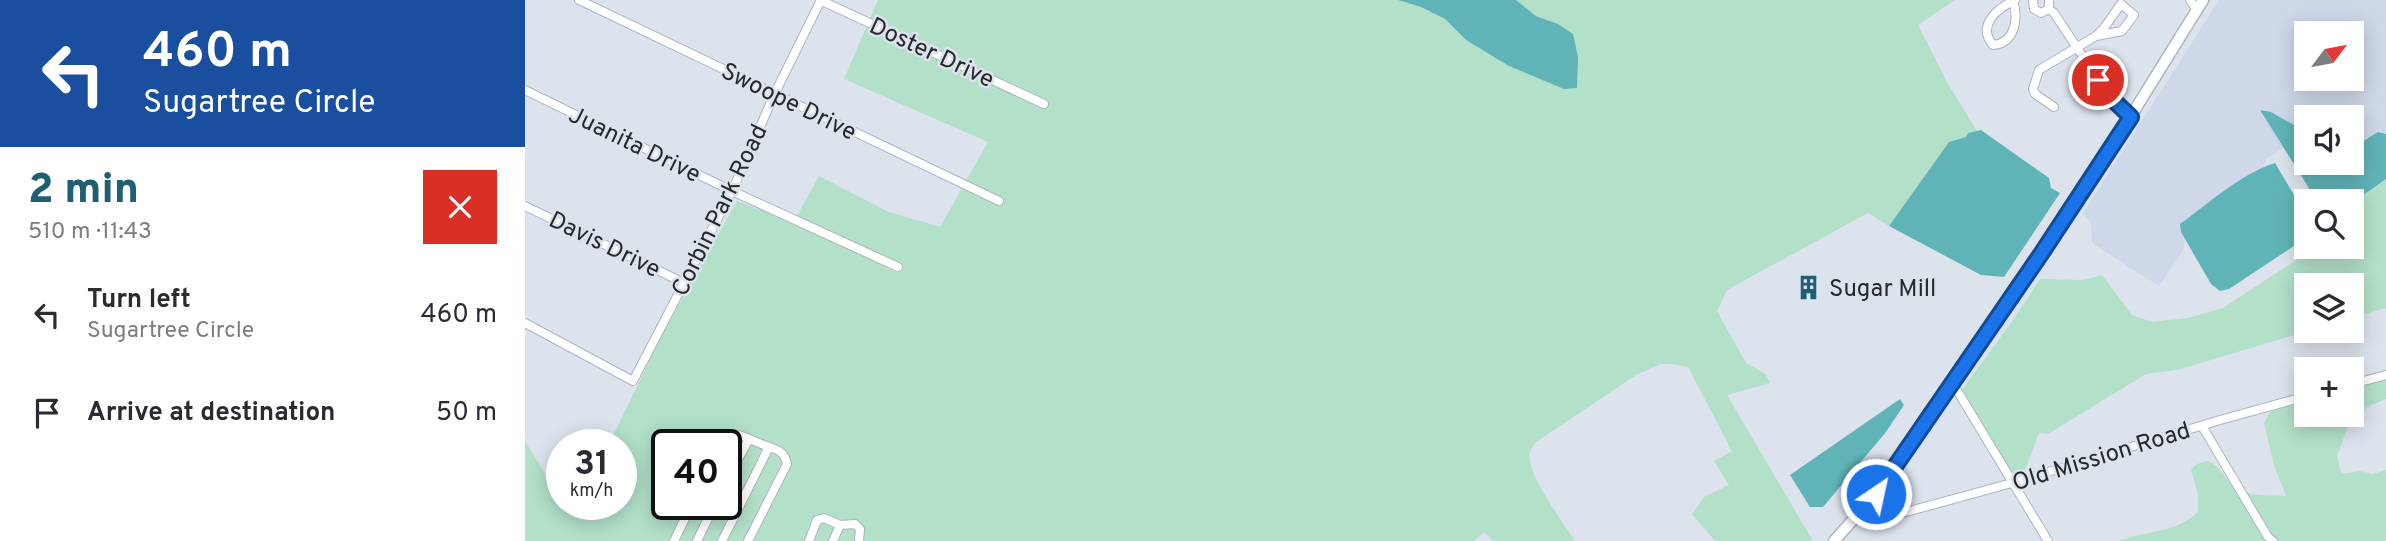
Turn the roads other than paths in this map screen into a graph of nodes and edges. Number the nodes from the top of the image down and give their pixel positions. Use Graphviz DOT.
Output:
graph roads {
  1 [pos="579,0"];
  2 [pos="820,0"];
  3 [pos="2033,0"];
  4 [pos="2190,0"];
  5 [pos="2203,0"];
  6 [pos="2014,1"];
  7 [pos="2049,4"];
  8 [pos="2197,10"];
  9 [pos="2096,36"];
  10 [pos="2077,48"];
  11 [pos="525,90"];
  12 [pos="774,95"];
  13 [pos="1044,104"];
  14 [pos="2054,107"];
  15 [pos="2131,117"];
  16 [pos="732,191"];
  17 [pos="999,201"];
  18 [pos="525,205"];
  19 [pos="898,267"];
  20 [pos="684,283"];
  21 [pos="525,323"];
  22 [pos="2386,375"];
  23 [pos="2364,381"];
  24 [pos="1952,382"];
  25 [pos="2294,400"];
  26 [pos="2202,426"];
  27 [pos="742,435"];
  28 [pos="749,439"];
  29 [pos="769,447"];
  30 [pos="742,452"];
  31 [pos="2012,483"];
  32 [pos="1895,515"];
  33 [pos="684,520"];
  34 [pos="707,520"];
  35 [pos="840,525"];
  36 [pos="674,541"];
  37 [pos="697,541"];
  38 [pos="722,541"];
  39 [pos="748,541"];
  40 [pos="809,541"];
  41 [pos="834,541"];
  42 [pos="859,541"];
  43 [pos="1834,541"];
  44 [pos="2048,541"];
  45 [pos="2273,541"];
  1 -- 12 [label="street, Swoope Drive"];
  2 -- 12 [label="street, Corbin Park Road"];
  2 -- 13 [label="street, Doster Drive"];
  3 -- 7 [label="street"];
  4 -- 8 [label="street"];
  5 -- 8 [label="street"];
  6 -- 6 [label="street"];
  7 -- 10 [label="street"];
  8 -- 15 [label="street"];
  9 -- 9 [label="street"];
  9 -- 10 [label="street"];
  10 -- 14 [label="street"];
  10 -- 15 [label="street"];
  11 -- 16 [label="street, Juanita Drive"];
  12 -- 16 [label="street, Corbin Park Road"];
  12 -- 17 [label="street, Swoope Drive"];
  15 -- 24 [label="street"];
  16 -- 19 [label="street, Juanita Drive"];
  16 -- 20 [label="street, Corbin Park Road"];
  18 -- 20 [label="street, Davis Drive"];
  20 -- 21 [label="street, Corbin Park Road"];
  22 -- 23 [label="street"];
  24 -- 31 [label="street"];
  24 -- 43 [label="street"];
  25 -- 26 [label="street, Old Mission Road"];
  26 -- 31 [label="street, Old Mission Road"];
  26 -- 45 [label="street"];
  27 -- 28 [label="street"];
  28 -- 29 [label="street"];
  28 -- 30 [label="street"];
  29 -- 38 [label="street"];
  29 -- 39 [label="street"];
  31 -- 32 [label="street, Old Mission Road"];
  31 -- 44 [label="street"];
  33 -- 36 [label="street"];
  34 -- 37 [label="street"];
  35 -- 40 [label="street"];
  35 -- 41 [label="street"];
  35 -- 42 [label="street"];
}
